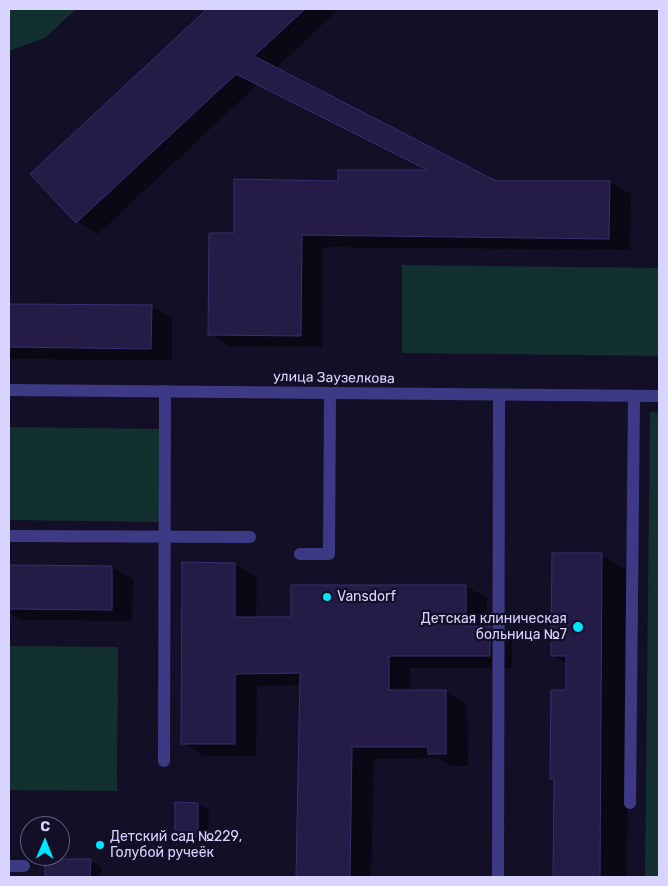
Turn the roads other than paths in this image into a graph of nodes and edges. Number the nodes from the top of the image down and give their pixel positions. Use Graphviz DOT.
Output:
graph roads {
  1 [pos="9,390"];
  2 [pos="166,391"];
  3 [pos="330,393"];
  4 [pos="499,395"];
  5 [pos="634,396"];
  6 [pos="659,396"];
  7 [pos="9,536"];
  8 [pos="165,537"];
  9 [pos="250,537"];
  10 [pos="300,554"];
  11 [pos="164,761"];
  12 [pos="630,803"];
  13 [pos="498,877"];
  1 -- 2 [label="street, улица Заузелкова"];
  2 -- 3 [label="street, улица Заузелкова"];
  2 -- 8 [label="street"];
  3 -- 4 [label="street, улица Заузелкова"];
  3 -- 10 [label="street"];
  4 -- 5 [label="street, улица Заузелкова"];
  4 -- 13 [label="street"];
  5 -- 6 [label="street, улица Заузелкова"];
  5 -- 12 [label="street"];
  7 -- 8 [label="street"];
  8 -- 9 [label="street"];
  8 -- 11 [label="street"];
}
